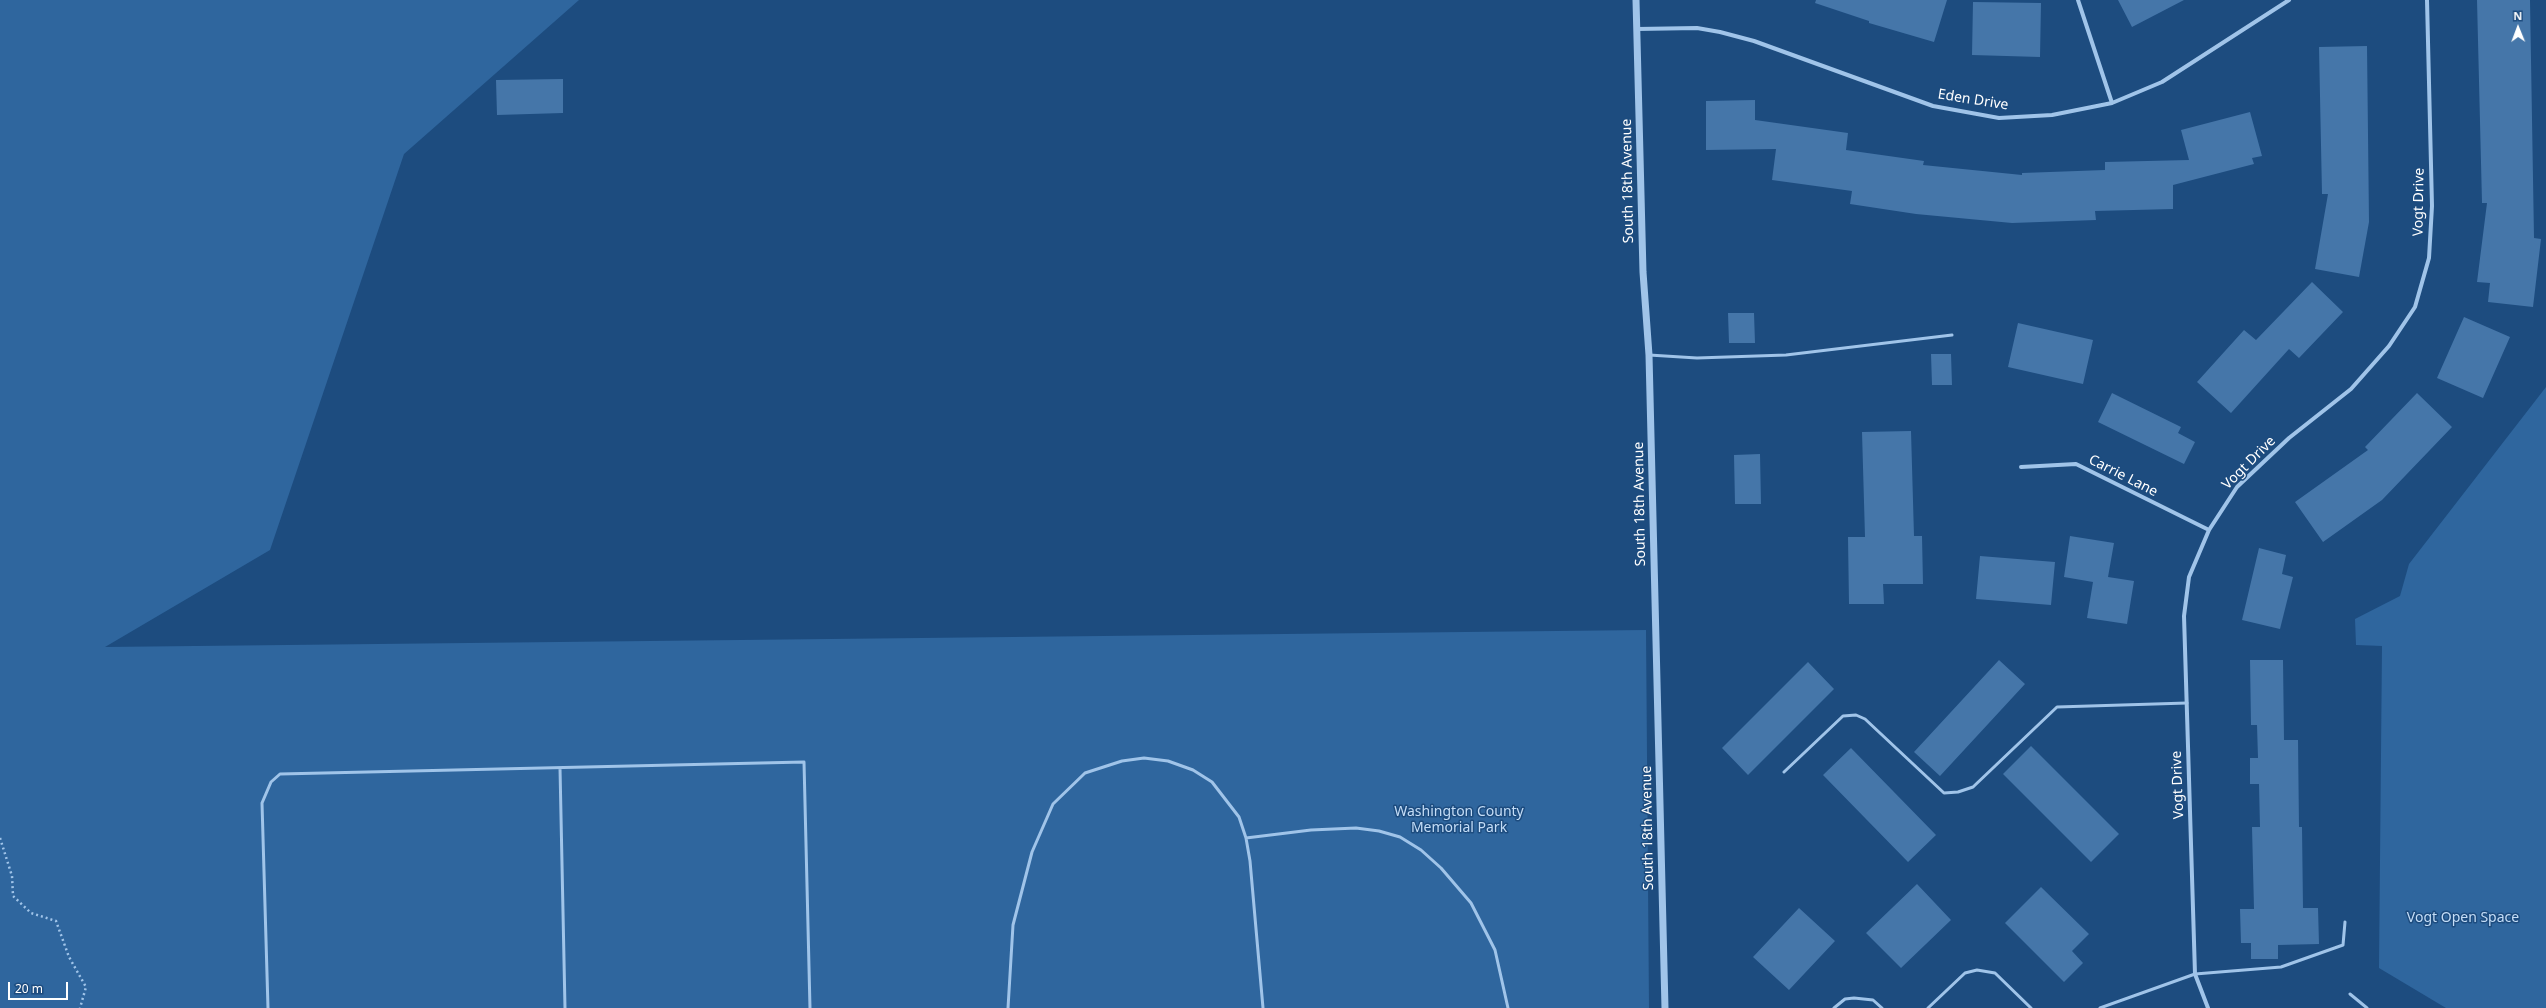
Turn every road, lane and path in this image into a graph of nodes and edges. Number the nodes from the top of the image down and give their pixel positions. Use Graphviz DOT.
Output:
graph roads {
  1 [pos="1636,0"];
  2 [pos="2078,0"];
  3 [pos="2289,0"];
  4 [pos="2427,0"];
  5 [pos="1637,29"];
  6 [pos="2112,103"];
  7 [pos="1952,335"];
  8 [pos="1649,355"];
  9 [pos="2021,467"];
  10 [pos="2209,530"];
  11 [pos="2187,703"];
  12 [pos="560,768"];
  13 [pos="1784,772"];
  14 [pos="0,838"];
  15 [pos="1246,838"];
  16 [pos="2345,922"];
  17 [pos="2195,974"];
  18 [pos="2350,994"];
  19 [pos="80,1008"];
  20 [pos="268,1008"];
  21 [pos="566,1008"];
  22 [pos="810,1008"];
  23 [pos="1008,1008"];
  24 [pos="1263,1008"];
  25 [pos="1508,1008"];
  26 [pos="1665,1008"];
  27 [pos="1834,1008"];
  28 [pos="1882,1008"];
  29 [pos="1928,1008"];
  30 [pos="2031,1008"];
  31 [pos="2100,1008"];
  32 [pos="2208,1008"];
  33 [pos="2367,1008"];
  1 -- 5 [label="street, South 18th Avenue"];
  2 -- 6 [label="street"];
  3 -- 6 [label="street, Eden Drive"];
  4 -- 10 [label="street, Vogt Drive"];
  5 -- 6 [label="street, Eden Drive"];
  5 -- 8 [label="street, South 18th Avenue"];
  7 -- 8 [label="lane"];
  8 -- 26 [label="street, South 18th Avenue"];
  9 -- 10 [label="street, Carrie Lane"];
  10 -- 11 [label="street, Vogt Drive"];
  11 -- 13 [label="lane"];
  11 -- 17 [label="street, Vogt Drive"];
  12 -- 20 [label="lane"];
  12 -- 21 [label="lane"];
  12 -- 22 [label="lane"];
  14 -- 19 [label="path"];
  15 -- 23 [label="lane"];
  15 -- 24 [label="lane"];
  15 -- 25 [label="lane"];
  16 -- 17 [label="lane"];
  17 -- 31 [label="lane"];
  17 -- 32 [label="street, Vogt Drive"];
  18 -- 33 [label="lane"];
  27 -- 28 [label="lane"];
  29 -- 30 [label="lane"];
}
